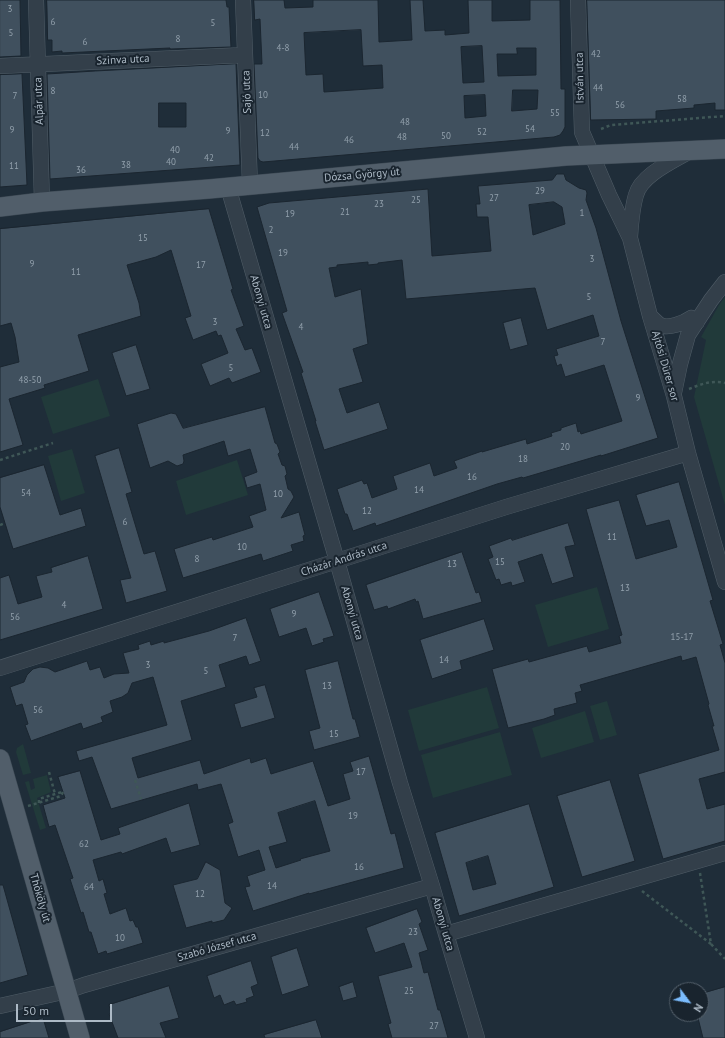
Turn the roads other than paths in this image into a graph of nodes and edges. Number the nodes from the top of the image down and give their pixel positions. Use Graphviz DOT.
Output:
graph roads {
  1 [pos="36,0"];
  2 [pos="243,0"];
  3 [pos="578,0"];
  4 [pos="245,55"];
  5 [pos="38,64"];
  6 [pos="0,66"];
  7 [pos="725,149"];
  8 [pos="690,151"];
  9 [pos="592,155"];
  10 [pos="250,185"];
  11 [pos="228,187"];
  12 [pos="42,202"];
  13 [pos="0,207"];
  14 [pos="630,238"];
  15 [pos="725,282"];
  16 [pos="650,316"];
  17 [pos="697,322"];
  18 [pos="674,396"];
  19 [pos="688,453"];
  20 [pos="337,562"];
  21 [pos="725,582"];
  22 [pos="0,668"];
  23 [pos="0,759"];
  24 [pos="725,854"];
  25 [pos="432,886"];
  26 [pos="446,934"];
  27 [pos="67,991"];
  28 [pos="0,1006"];
  29 [pos="80,1038"];
  30 [pos="477,1038"];
  1 -- 5 [label="street, Alpár utca"];
  2 -- 4 [label="street, Sajó utca"];
  3 -- 9 [label="street, István utca"];
  4 -- 5 [label="street, Szinva utca"];
  4 -- 10 [label="street, Sajó utca"];
  5 -- 6 [label="street, Szinva utca"];
  5 -- 12 [label="street, Alpár utca"];
  7 -- 8 [label="main road, Dózsa György út"];
  8 -- 9 [label="main road, Dózsa György út"];
  8 -- 14 [label="street"];
  9 -- 10 [label="main road, Dózsa György út"];
  9 -- 14 [label="street, Ajtósi Dürer sor"];
  10 -- 11 [label="main road, Dózsa György út"];
  11 -- 12 [label="main road, Dózsa György út"];
  11 -- 20 [label="street, Abonyi utca"];
  12 -- 13 [label="main road, Dózsa György út"];
  14 -- 16 [label="street, Ajtósi Dürer sor"];
  15 -- 17 [label="street"];
  16 -- 17 [label="street"];
  16 -- 18 [label="street, Ajtósi Dürer sor"];
  17 -- 18 [label="street"];
  18 -- 19 [label="street, Ajtósi Dürer sor"];
  19 -- 20 [label="street, Cházár András utca"];
  19 -- 21 [label="street, Ajtósi Dürer sor"];
  20 -- 22 [label="street, Cházár András utca"];
  20 -- 25 [label="street, Abonyi utca"];
  23 -- 27 [label="main road, Thököly út"];
  24 -- 26 [label="street"];
  25 -- 26 [label="street, Abonyi utca"];
  25 -- 27 [label="street, Szabó József utca"];
  26 -- 30 [label="street, Abonyi utca"];
  27 -- 28 [label="street, Szabó József utca"];
  27 -- 29 [label="main road, Thököly út"];
}
